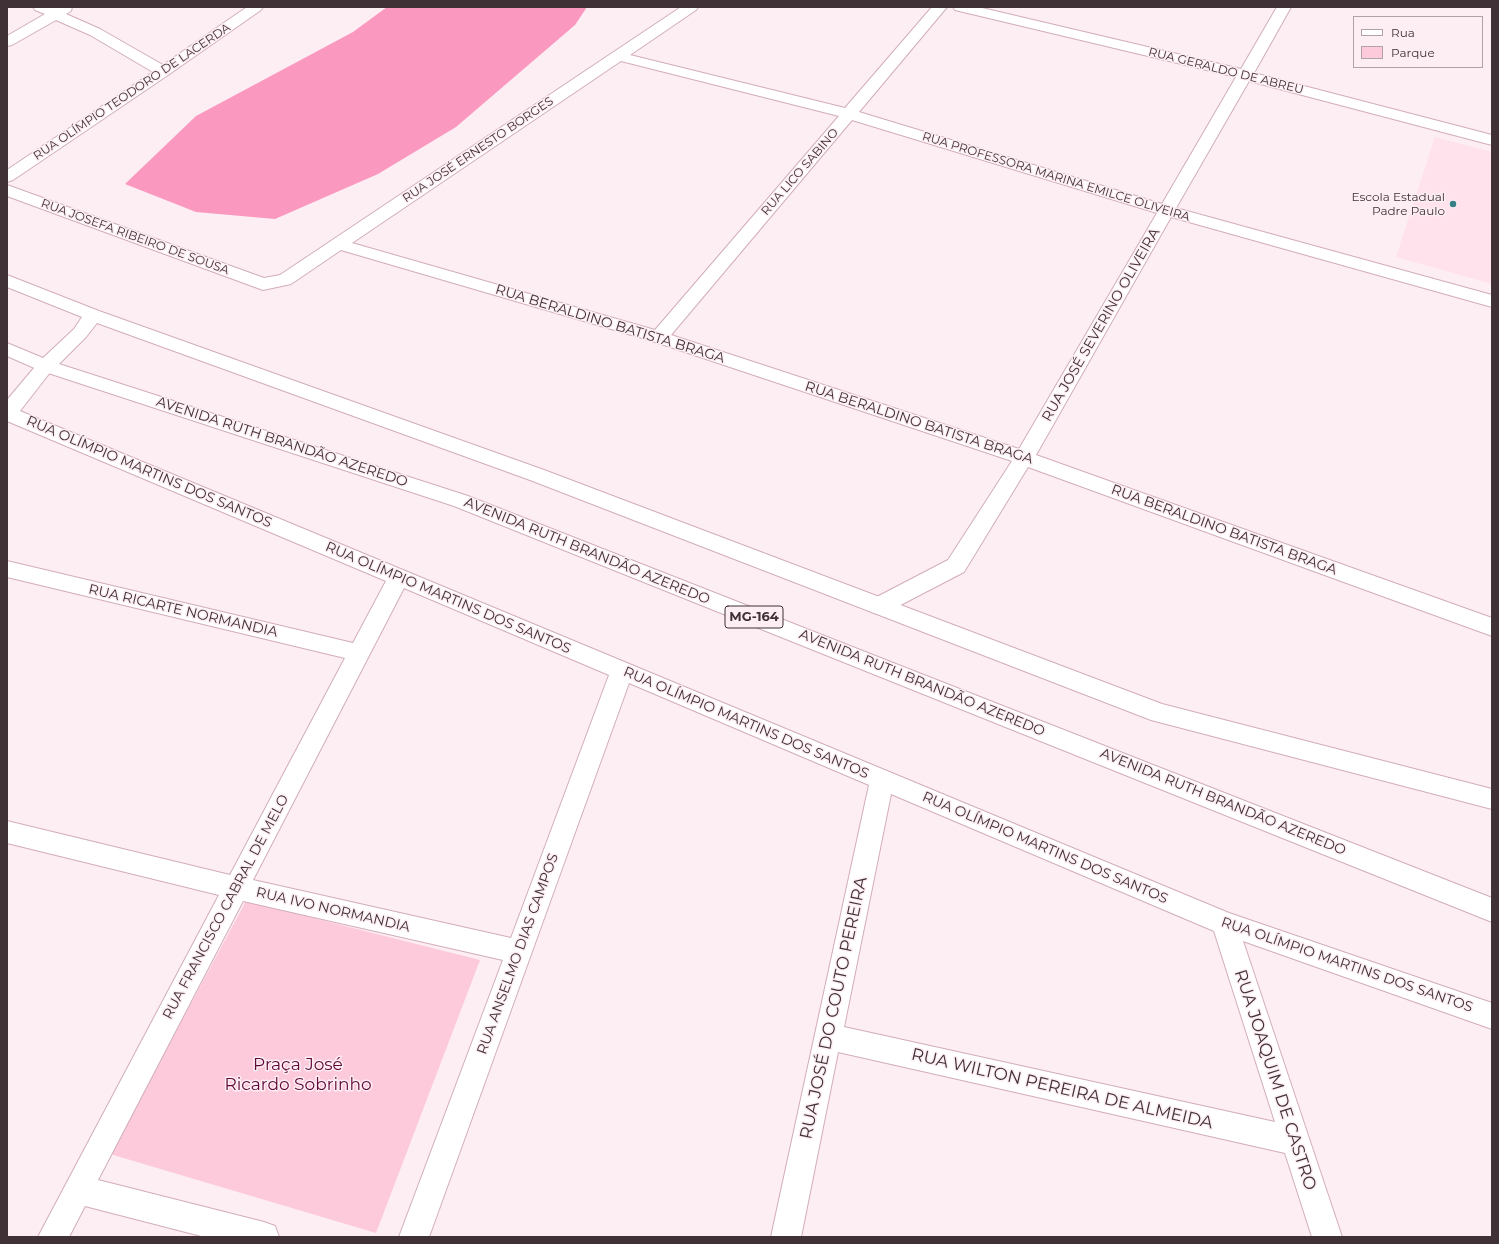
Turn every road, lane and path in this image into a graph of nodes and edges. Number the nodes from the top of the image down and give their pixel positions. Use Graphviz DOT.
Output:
graph roads {
  1 [pos="40,7"];
  2 [pos="256,7"];
  3 [pos="691,7"];
  4 [pos="940,7"];
  5 [pos="960,7"];
  6 [pos="1284,7"];
  7 [pos="61,10"];
  8 [pos="7,42"];
  9 [pos="618,56"];
  10 [pos="164,72"];
  11 [pos="1246,74"];
  12 [pos="849,114"];
  13 [pos="1492,140"];
  14 [pos="7,177"];
  15 [pos="7,190"];
  16 [pos="1167,211"];
  17 [pos="338,244"];
  18 [pos="7,281"];
  19 [pos="263,284"];
  20 [pos="1492,301"];
  21 [pos="93,315"];
  22 [pos="659,337"];
  23 [pos="7,349"];
  24 [pos="46,366"];
  25 [pos="7,413"];
  26 [pos="1024,458"];
  27 [pos="7,569"];
  28 [pos="399,577"];
  29 [pos="879,606"];
  30 [pos="1492,627"];
  31 [pos="359,653"];
  32 [pos="622,671"];
  33 [pos="882,780"];
  34 [pos="1492,799"];
  35 [pos="7,832"];
  36 [pos="236,888"];
  37 [pos="1492,910"];
  38 [pos="1224,923"];
  39 [pos="519,952"];
  40 [pos="1492,1016"];
  41 [pos="828,1037"];
  42 [pos="1295,1141"];
  43 [pos="78,1190"];
  44 [pos="53,1237"];
  45 [pos="264,1237"];
  46 [pos="414,1237"];
  47 [pos="786,1237"];
  48 [pos="1327,1237"];
  1 -- 7 [label="street"];
  2 -- 10 [label="street, RUA OLÍMPIO TEODORO DE LACERDA"];
  3 -- 9 [label="street, RUA JOSÉ ERNESTO BORGES"];
  4 -- 12 [label="street, RUA LICO SABINO"];
  5 -- 11 [label="street, RUA GERALDO DE ABREU"];
  6 -- 11 [label="street, RUA JOSÉ SEVERINO OLIVEIRA"];
  7 -- 8 [label="street"];
  7 -- 10 [label="street"];
  9 -- 12 [label="street, RUA PROFESSORA MARINA EMILCE OLIVEIRA"];
  9 -- 17 [label="street, RUA JOSÉ ERNESTO BORGES"];
  10 -- 14 [label="street, RUA OLÍMPIO TEODORO DE LACERDA"];
  11 -- 13 [label="street, RUA GERALDO DE ABREU"];
  11 -- 16 [label="street, RUA JOSÉ SEVERINO OLIVEIRA"];
  12 -- 16 [label="street, RUA PROFESSORA MARINA EMILCE OLIVEIRA"];
  12 -- 22 [label="street, RUA LICO SABINO"];
  15 -- 19 [label="street, RUA JOSEFA RIBEIRO DE SOUSA"];
  16 -- 20 [label="street, RUA PROFESSORA MARINA EMILCE OLIVEIRA"];
  16 -- 26 [label="street, RUA JOSÉ SEVERINO OLIVEIRA"];
  17 -- 19 [label="street, RUA JOSÉ ERNESTO BORGES"];
  17 -- 22 [label="street, RUA BERALDINO BATISTA BRAGA"];
  18 -- 21 [label="street"];
  21 -- 24 [label="street"];
  21 -- 29 [label="street"];
  22 -- 26 [label="street, RUA BERALDINO BATISTA BRAGA"];
  23 -- 24 [label="street, AVENIDA RUTH BRANDÃO AZEREDO / MG-164"];
  24 -- 25 [label="street"];
  24 -- 37 [label="street, AVENIDA RUTH BRANDÃO AZEREDO / MG-164"];
  25 -- 28 [label="street, RUA OLÍMPIO MARTINS DOS SANTOS"];
  26 -- 29 [label="street, RUA JOSÉ SEVERINO OLIVEIRA"];
  26 -- 30 [label="street, RUA BERALDINO BATISTA BRAGA"];
  27 -- 31 [label="street, RUA RICARTE NORMANDIA"];
  28 -- 31 [label="street, RUA FRANCISCO CABRAL DE MELO"];
  28 -- 32 [label="street, RUA OLÍMPIO MARTINS DOS SANTOS"];
  29 -- 34 [label="street"];
  31 -- 36 [label="street, RUA FRANCISCO CABRAL DE MELO"];
  32 -- 33 [label="street, RUA OLÍMPIO MARTINS DOS SANTOS"];
  32 -- 39 [label="street, RUA ANSELMO DIAS CAMPOS"];
  33 -- 38 [label="street, RUA OLÍMPIO MARTINS DOS SANTOS"];
  33 -- 41 [label="street, RUA JOSÉ DO COUTO PEREIRA"];
  35 -- 36 [label="street, RUA IVO NORMANDIA"];
  36 -- 39 [label="street, RUA IVO NORMANDIA"];
  36 -- 43 [label="street, RUA FRANCISCO CABRAL DE MELO"];
  38 -- 40 [label="street, RUA OLÍMPIO MARTINS DOS SANTOS"];
  38 -- 42 [label="street, RUA JOAQUIM DE CASTRO"];
  39 -- 46 [label="street, RUA ANSELMO DIAS CAMPOS"];
  41 -- 42 [label="street, RUA WILTON PEREIRA DE ALMEIDA"];
  41 -- 47 [label="street, RUA JOSÉ DO COUTO PEREIRA"];
  42 -- 48 [label="street, RUA JOAQUIM DE CASTRO"];
  43 -- 44 [label="street, RUA FRANCISCO CABRAL DE MELO"];
  43 -- 45 [label="street"];
}
